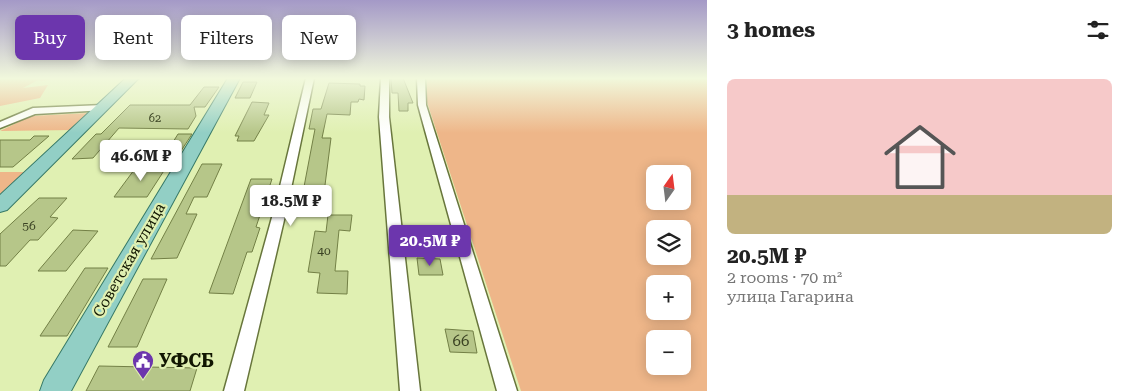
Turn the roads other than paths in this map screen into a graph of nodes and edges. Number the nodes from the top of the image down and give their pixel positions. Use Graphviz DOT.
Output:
graph roads {
  1 [pos="114,96"];
  2 [pos="224,96"];
  3 [pos="306,96"];
  4 [pos="385,96"];
  5 [pos="422,96"];
  6 [pos="102,108"];
  7 [pos="0,125"];
  8 [pos="0,206"];
  9 [pos="54,391"];
  10 [pos="234,391"];
  11 [pos="410,391"];
  12 [pos="507,391"];
  1 -- 6 [label="main road"];
  2 -- 9 [label="main road, Советская улица"];
  3 -- 10 [label="street"];
  4 -- 11 [label="street"];
  5 -- 12 [label="street"];
  6 -- 7 [label="street"];
  6 -- 8 [label="main road"];
}
